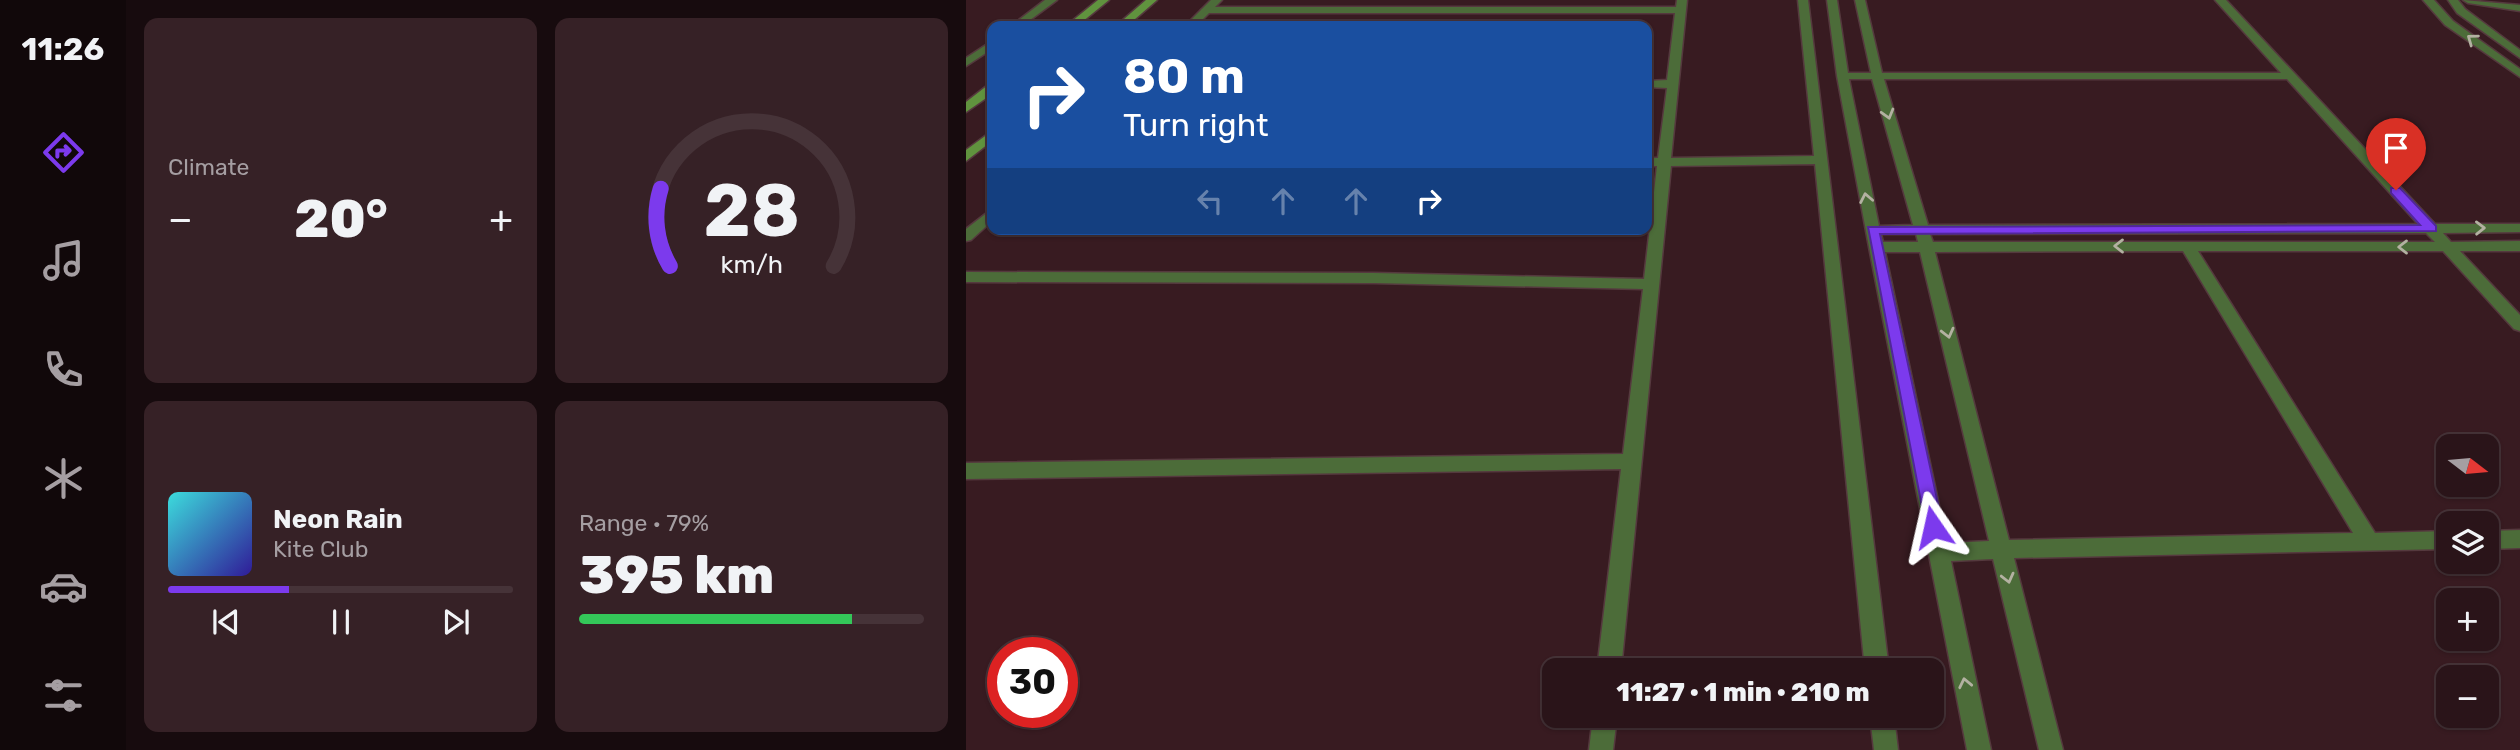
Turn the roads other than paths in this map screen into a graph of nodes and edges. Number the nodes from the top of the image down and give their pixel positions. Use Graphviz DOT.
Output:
graph roads {
  1 [pos="1052,0"];
  2 [pos="1104,0"];
  3 [pos="1152,0"];
  4 [pos="1217,0"];
  5 [pos="1803,0"];
  6 [pos="1832,0"];
  7 [pos="1860,0"];
  8 [pos="2220,0"];
  9 [pos="2428,0"];
  10 [pos="2454,0"];
  11 [pos="2468,0"];
  12 [pos="1681,5"];
  13 [pos="2520,8"];
  14 [pos="1206,10"];
  15 [pos="1023,21"];
  16 [pos="1077,21"];
  17 [pos="1127,21"];
  18 [pos="1195,21"];
  19 [pos="987,48"];
  20 [pos="2520,55"];
  21 [pos="966,63"];
  22 [pos="2520,74"];
  23 [pos="1877,75"];
  24 [pos="1843,76"];
  25 [pos="2290,76"];
  26 [pos="1652,84"];
  27 [pos="1672,84"];
  28 [pos="987,92"];
  29 [pos="966,108"];
  30 [pos="987,139"];
  31 [pos="966,157"];
  32 [pos="1821,160"];
  33 [pos="1655,162"];
  34 [pos="987,217"];
  35 [pos="2520,228"];
  36 [pos="2431,229"];
  37 [pos="1873,230"];
  38 [pos="966,237"];
  39 [pos="1924,237"];
  40 [pos="2188,246"];
  41 [pos="2447,246"];
  42 [pos="2520,246"];
  43 [pos="1877,247"];
  44 [pos="966,277"];
  45 [pos="1650,284"];
  46 [pos="2520,325"];
  47 [pos="1632,461"];
  48 [pos="966,471"];
  49 [pos="2520,539"];
  50 [pos="2436,540"];
  51 [pos="2499,540"];
  52 [pos="2369,541"];
  53 [pos="2001,549"];
  54 [pos="1939,553"];
  55 [pos="1610,658"];
  56 [pos="1876,658"];
  57 [pos="1604,728"];
  58 [pos="1883,728"];
  59 [pos="1601,750"];
  60 [pos="1886,750"];
  61 [pos="1979,750"];
  62 [pos="2051,750"];
  1 -- 15 [label="street"];
  2 -- 16 [label="main road"];
  3 -- 17 [label="main road"];
  4 -- 14 [label="street"];
  5 -- 32 [label="street"];
  6 -- 24 [label="street"];
  7 -- 23 [label="street"];
  8 -- 25 [label="street"];
  22 -- 9 [label="street, one-way"];
  10 -- 20 [label="street"];
  11 -- 13 [label="street"];
  12 -- 14 [label="street"];
  12 -- 27 [label="street"];
  14 -- 18 [label="street"];
  19 -- 21 [label="street"];
  23 -- 24 [label="street"];
  23 -- 25 [label="street"];
  23 -- 39 [label="street, one-way"];
  37 -- 24 [label="street, one-way"];
  25 -- 36 [label="street"];
  26 -- 27 [label="street"];
  27 -- 33 [label="street"];
  28 -- 29 [label="main road"];
  30 -- 31 [label="main road"];
  32 -- 33 [label="street"];
  32 -- 56 [label="street"];
  33 -- 45 [label="street"];
  34 -- 38 [label="street"];
  36 -- 35 [label="street, one-way"];
  36 -- 39 [label="street"];
  36 -- 41 [label="street"];
  37 -- 39 [label="street"];
  37 -- 43 [label="street"];
  40 -- 39 [label="street, one-way"];
  39 -- 43 [label="street"];
  39 -- 53 [label="street, one-way"];
  41 -- 40 [label="street, one-way"];
  40 -- 52 [label="street"];
  41 -- 42 [label="street"];
  41 -- 46 [label="street"];
  43 -- 54 [label="street"];
  44 -- 45 [label="street"];
  45 -- 47 [label="street"];
  47 -- 48 [label="street"];
  47 -- 55 [label="street"];
  49 -- 51 [label="street"];
  50 -- 52 [label="street"];
  52 -- 53 [label="street"];
  53 -- 54 [label="street"];
  53 -- 62 [label="street, one-way"];
  61 -- 54 [label="street, one-way"];
  57 -- 59 [label="street"];
  58 -- 60 [label="street"];
}
